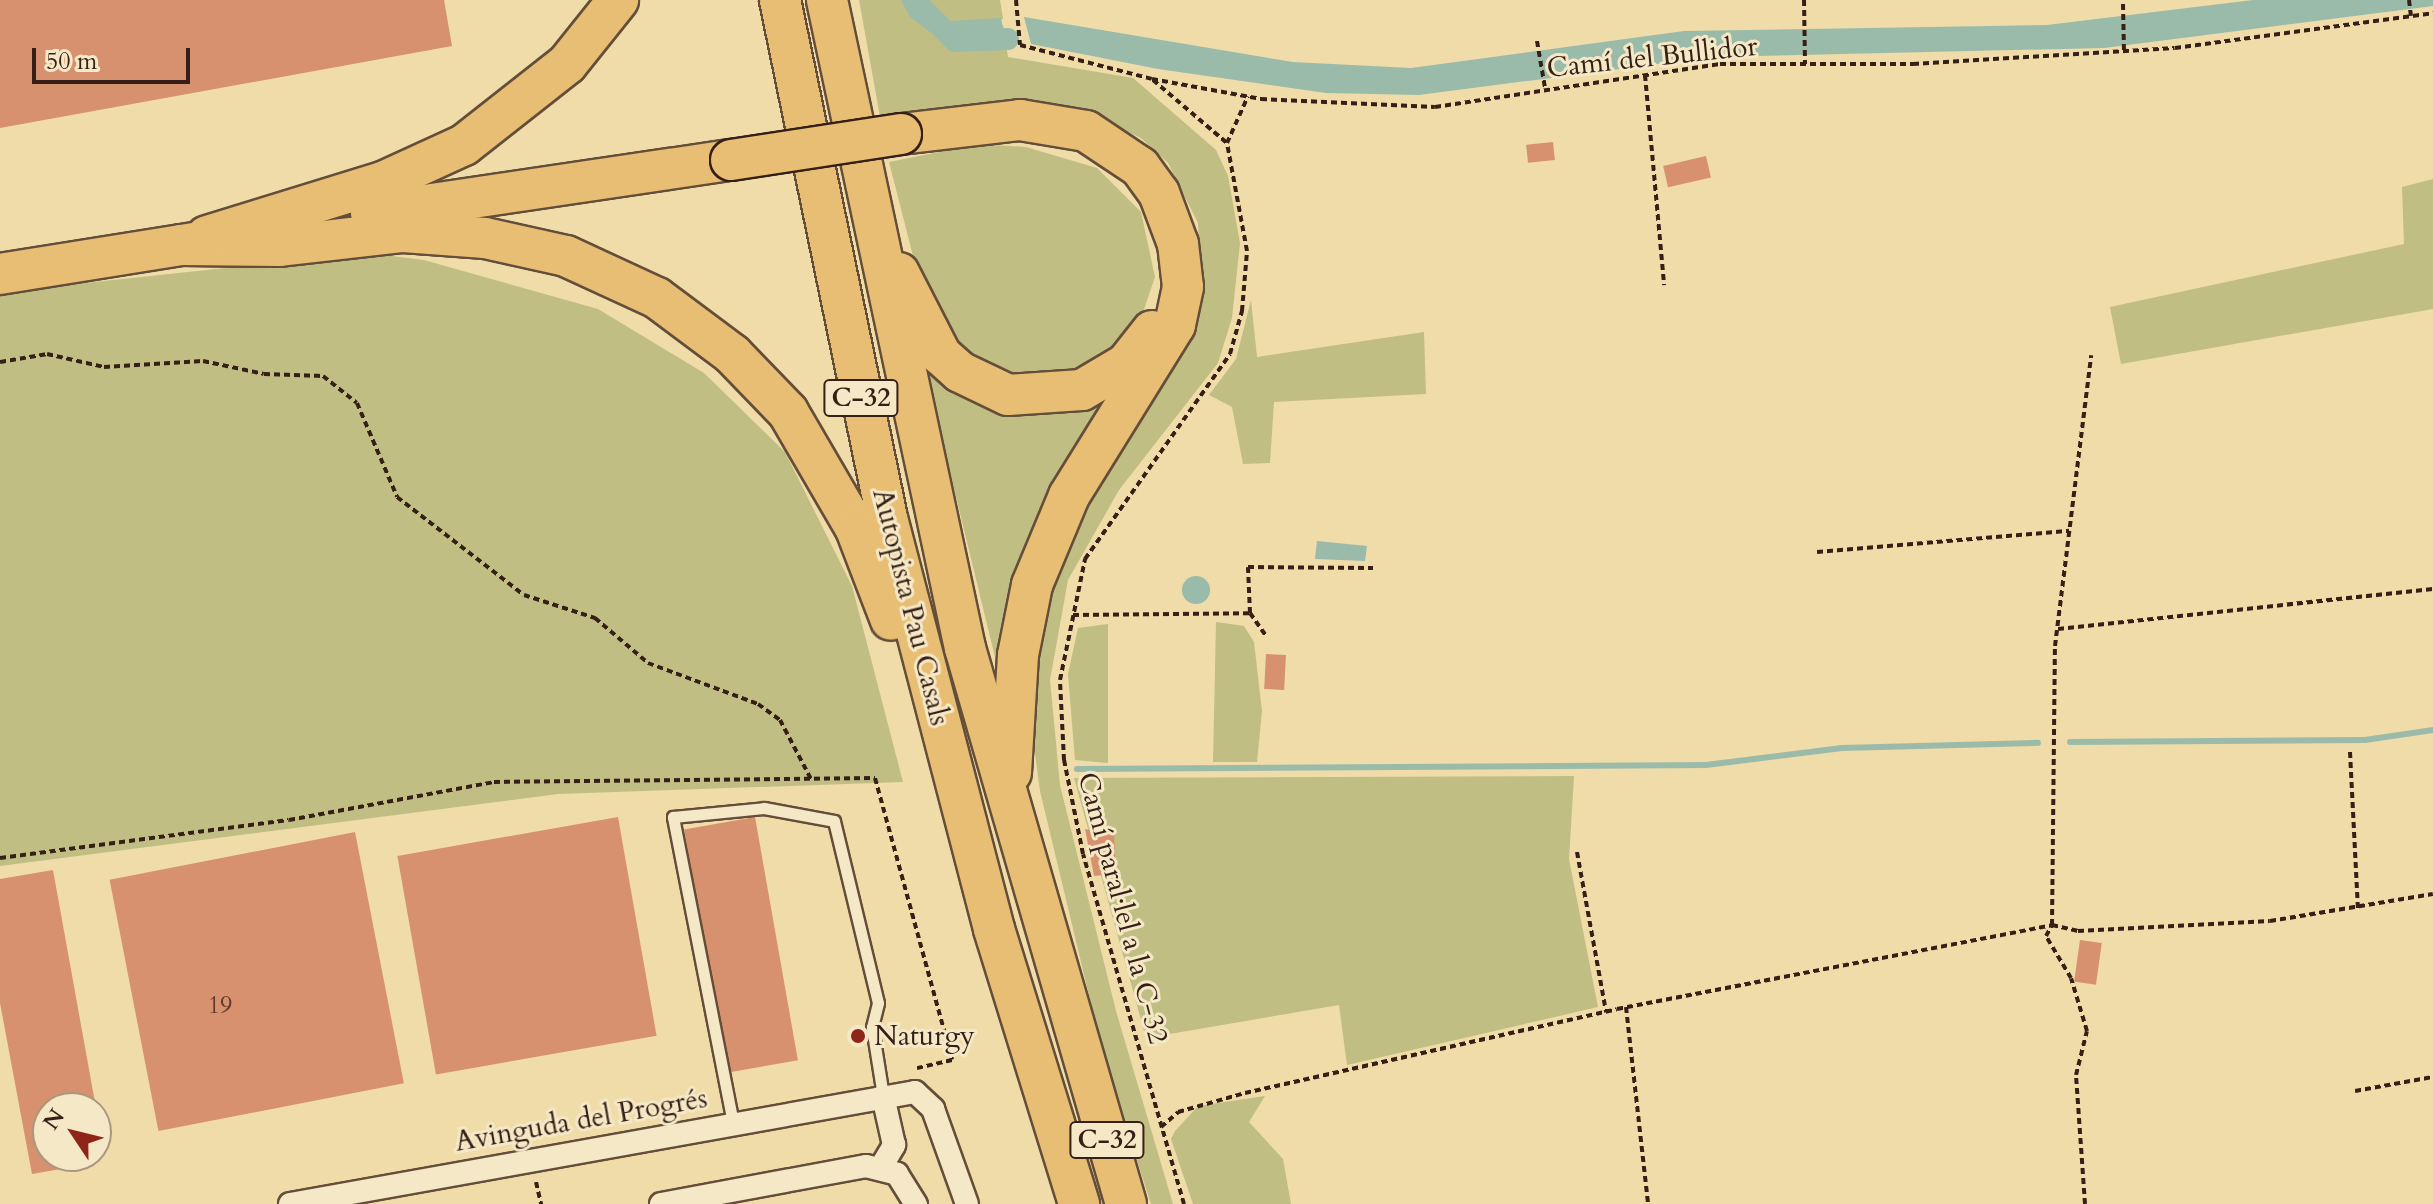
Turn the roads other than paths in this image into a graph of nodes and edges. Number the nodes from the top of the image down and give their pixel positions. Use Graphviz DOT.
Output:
graph roads {
  1 [pos="618,0"];
  2 [pos="780,0"];
  3 [pos="827,0"];
  4 [pos="863,186"];
  5 [pos="1178,244"];
  6 [pos="181,245"];
  7 [pos="0,274"];
  8 [pos="957,793"];
  9 [pos="1009,805"];
  10 [pos="883,1096"];
  11 [pos="733,1123"];
  12 [pos="881,1167"];
  13 [pos="290,1204"];
  14 [pos="661,1204"];
  15 [pos="916,1204"];
  16 [pos="967,1204"];
  17 [pos="1079,1204"];
  18 [pos="1126,1204"];
  1 -- 6 [label="highway"];
  2 -- 8 [label="highway, Autopista Pau Casals / C-32"];
  3 -- 4 [label="highway, Autopista Pau Casals / C-32"];
  4 -- 5 [label="highway"];
  4 -- 9 [label="highway, Autopista Pau Casals / C-32"];
  5 -- 6 [label="highway, bridge"];
  5 -- 9 [label="highway"];
  6 -- 7 [label="highway"];
  6 -- 8 [label="highway"];
  8 -- 17 [label="highway, Autopista Pau Casals / C-32"];
  9 -- 18 [label="highway, Autopista Pau Casals / C-32"];
  10 -- 11 [label="street, Avinguda del Progrés"];
  10 -- 11 [label="lane"];
  10 -- 12 [label="street"];
  10 -- 16 [label="street, Avinguda del Progrés"];
  11 -- 13 [label="street, Avinguda del Progrés"];
  12 -- 14 [label="street"];
  12 -- 15 [label="street"];
}
